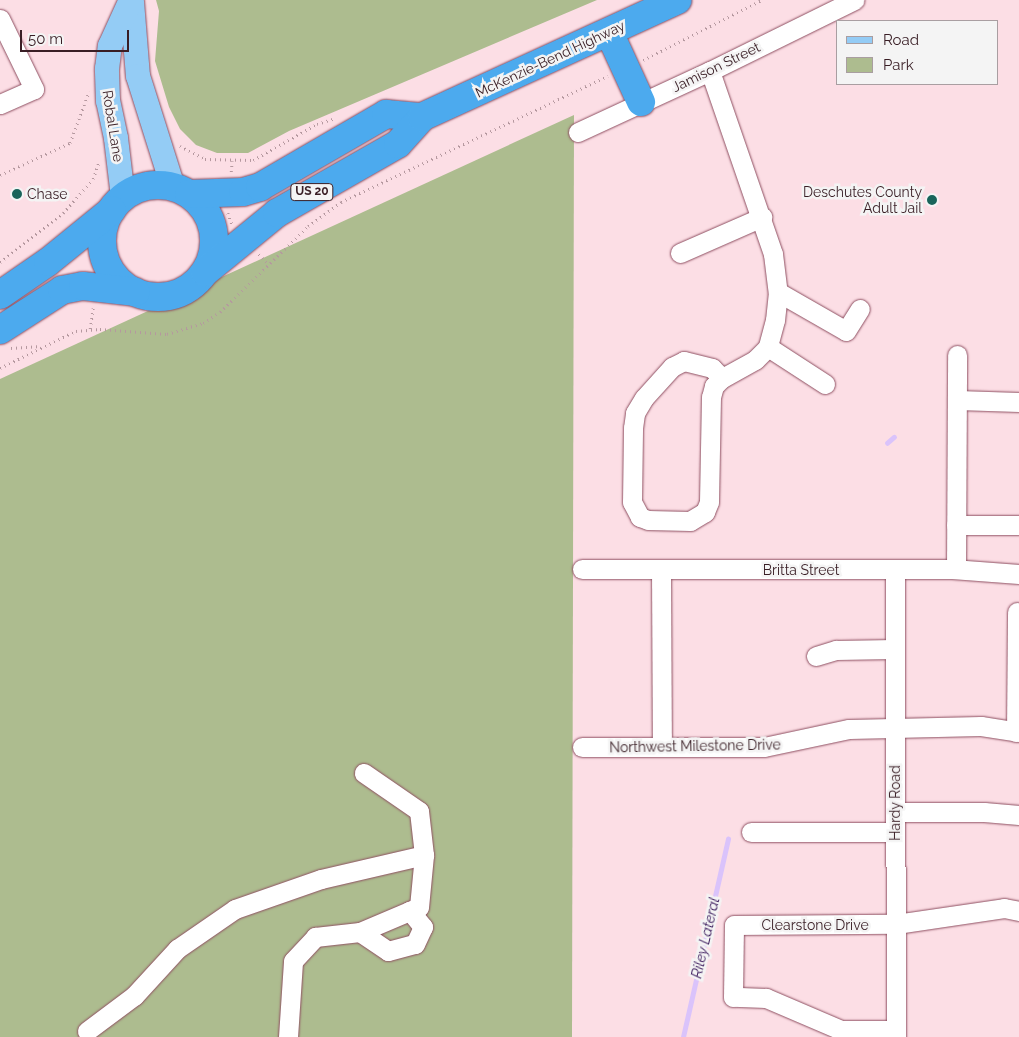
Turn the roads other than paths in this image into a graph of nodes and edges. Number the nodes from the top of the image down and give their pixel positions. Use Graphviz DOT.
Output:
graph roads {
  1 [pos="132,0"];
  2 [pos="678,0"];
  3 [pos="854,0"];
  4 [pos="0,19"];
  5 [pos="609,32"];
  6 [pos="710,72"];
  7 [pos="641,102"];
  8 [pos="0,104"];
  9 [pos="422,117"];
  10 [pos="578,132"];
  11 [pos="181,190"];
  12 [pos="118,204"];
  13 [pos="762,217"];
  14 [pos="680,253"];
  15 [pos="205,272"];
  16 [pos="136,292"];
  17 [pos="778,292"];
  18 [pos="0,295"];
  19 [pos="860,309"];
  20 [pos="4,339"];
  21 [pos="768,347"];
  22 [pos="957,355"];
  23 [pos="722,378"];
  24 [pos="825,384"];
  25 [pos="957,400"];
  26 [pos="1019,402"];
  27 [pos="1019,524"];
  28 [pos="956,525"];
  29 [pos="582,569"];
  30 [pos="956,569"];
  31 [pos="661,570"];
  32 [pos="895,570"];
  33 [pos="1019,574"];
  34 [pos="1017,612"];
  35 [pos="894,650"];
  36 [pos="816,656"];
  37 [pos="896,730"];
  38 [pos="1017,732"];
  39 [pos="582,747"];
  40 [pos="662,747"];
  41 [pos="364,773"];
  42 [pos="895,812"];
  43 [pos="1019,815"];
  44 [pos="751,832"];
  45 [pos="895,832"];
  46 [pos="424,855"];
  47 [pos="410,911"];
  48 [pos="1019,911"];
  49 [pos="896,924"];
  50 [pos="360,932"];
  51 [pos="87,1032"];
  52 [pos="896,1034"];
  53 [pos="288,1037"];
  1 -- 11 [label="main road, Robal Lane"];
  1 -- 12 [label="main road, Robal Lane"];
  2 -- 5 [label="highway, McKenzie-Bend Highway / US 20"];
  3 -- 6 [label="street, Jamison Street"];
  4 -- 8 [label="street"];
  5 -- 7 [label="highway"];
  5 -- 9 [label="highway, McKenzie-Bend Highway / US 20"];
  6 -- 7 [label="street, Jamison Street"];
  6 -- 13 [label="street"];
  7 -- 10 [label="street, Jamison Street"];
  9 -- 11 [label="highway, McKenzie-Bend Highway / US 20"];
  9 -- 15 [label="highway, McKenzie-Bend Highway / US 20"];
  11 -- 12 [label="highway"];
  11 -- 15 [label="highway"];
  12 -- 16 [label="highway"];
  12 -- 18 [label="highway"];
  13 -- 14 [label="street"];
  13 -- 17 [label="street"];
  15 -- 16 [label="highway"];
  16 -- 20 [label="highway"];
  17 -- 19 [label="street"];
  17 -- 21 [label="street"];
  21 -- 23 [label="street"];
  21 -- 24 [label="street"];
  22 -- 25 [label="street"];
  23 -- 23 [label="street"];
  25 -- 26 [label="street"];
  25 -- 28 [label="street"];
  27 -- 28 [label="street"];
  28 -- 30 [label="street"];
  29 -- 31 [label="street, Britta Street"];
  30 -- 32 [label="street, Britta Street"];
  30 -- 33 [label="street, Britta Street"];
  31 -- 32 [label="street, Britta Street"];
  31 -- 40 [label="street"];
  32 -- 35 [label="street, Hardy Road"];
  34 -- 38 [label="street"];
  35 -- 36 [label="street"];
  35 -- 37 [label="street, Hardy Road"];
  37 -- 38 [label="street, Northwest Milestone Drive"];
  37 -- 40 [label="street, Northwest Milestone Drive"];
  37 -- 42 [label="street, Hardy Road"];
  39 -- 40 [label="street, Northwest Milestone Drive"];
  41 -- 46 [label="street"];
  42 -- 43 [label="street"];
  42 -- 45 [label="street, Hardy Road"];
  44 -- 45 [label="street"];
  45 -- 49 [label="street, Hardy Road"];
  46 -- 47 [label="street"];
  46 -- 51 [label="street"];
  47 -- 50 [label="street"];
  47 -- 50 [label="street"];
  48 -- 49 [label="street, Clearstone Drive"];
  49 -- 52 [label="street, Hardy Road"];
  49 -- 52 [label="street, Clearstone Drive"];
  50 -- 53 [label="street"];
}
